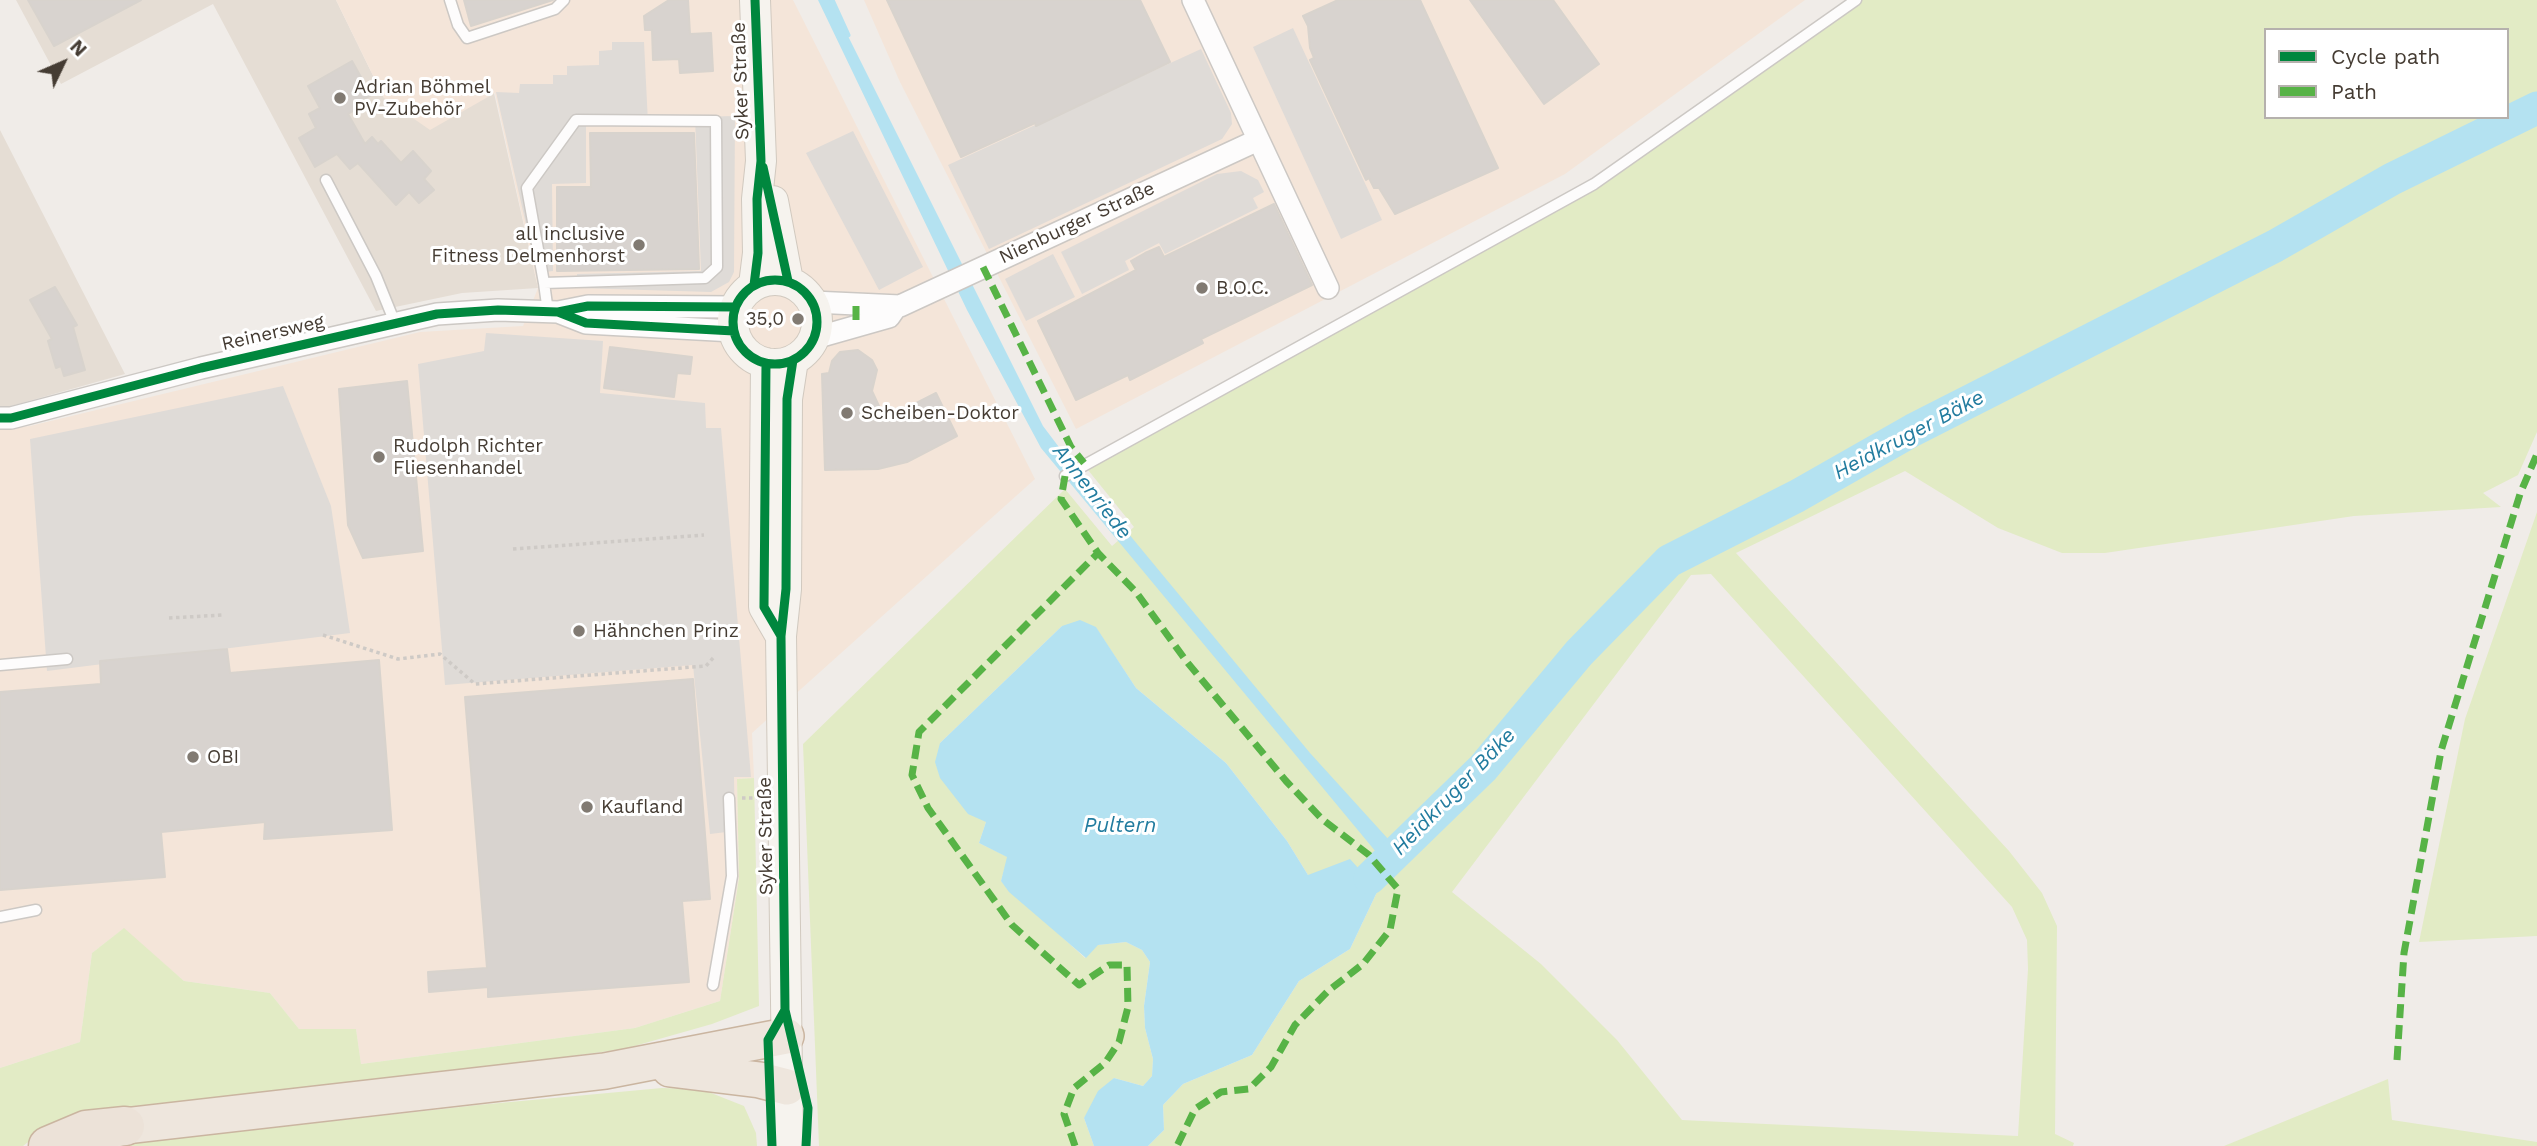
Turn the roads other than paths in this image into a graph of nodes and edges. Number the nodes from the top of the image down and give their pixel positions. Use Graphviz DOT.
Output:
graph roads {
  1 [pos="450,0"];
  2 [pos="564,0"];
  3 [pos="755,0"];
  4 [pos="1193,0"];
  5 [pos="1856,0"];
  6 [pos="1258,140"];
  7 [pos="761,160"];
  8 [pos="326,180"];
  9 [pos="788,281"];
  10 [pos="544,284"];
  11 [pos="1328,288"];
  12 [pos="813,302"];
  13 [pos="896,307"];
  14 [pos="741,308"];
  15 [pos="553,312"];
  16 [pos="395,323"];
  17 [pos="815,338"];
  18 [pos="780,362"];
  19 [pos="0,418"];
  20 [pos="1065,476"];
  21 [pos="66,659"];
  22 [pos="0,665"];
  23 [pos="729,798"];
  24 [pos="36,910"];
  25 [pos="0,917"];
  26 [pos="713,985"];
  27 [pos="786,1036"];
  28 [pos="635,1065"];
  29 [pos="787,1087"];
  30 [pos="125,1126"];
  31 [pos="48,1146"];
  32 [pos="72,1146"];
  33 [pos="788,1146"];
  1 -- 2 [label="lane"];
  3 -- 7 [label="main road, Syker Straße"];
  4 -- 6 [label="street"];
  5 -- 20 [label="lane"];
  6 -- 11 [label="street"];
  6 -- 13 [label="street, Nienburger Straße"];
  7 -- 9 [label="main road, Syker Straße"];
  7 -- 14 [label="main road, Syker Straße"];
  8 -- 16 [label="lane"];
  9 -- 12 [label="main road"];
  9 -- 14 [label="main road"];
  10 -- 10 [label="lane"];
  10 -- 15 [label="lane"];
  12 -- 13 [label="street, Nienburger Straße"];
  12 -- 17 [label="main road"];
  13 -- 17 [label="street, Nienburger Straße"];
  14 -- 15 [label="street, Reinersweg"];
  14 -- 18 [label="main road"];
  15 -- 16 [label="street, Reinersweg"];
  16 -- 19 [label="street, Reinersweg"];
  17 -- 18 [label="main road"];
  18 -- 27 [label="main road, Syker Straße"];
  21 -- 22 [label="lane"];
  23 -- 26 [label="lane"];
  24 -- 25 [label="lane"];
  27 -- 28 [label="highway"];
  27 -- 29 [label="main road, Syker Straße"];
  28 -- 29 [label="highway"];
  28 -- 30 [label="highway"];
  29 -- 33 [label="main road, Syker Straße"];
  30 -- 31 [label="highway"];
  30 -- 32 [label="highway"];
}
